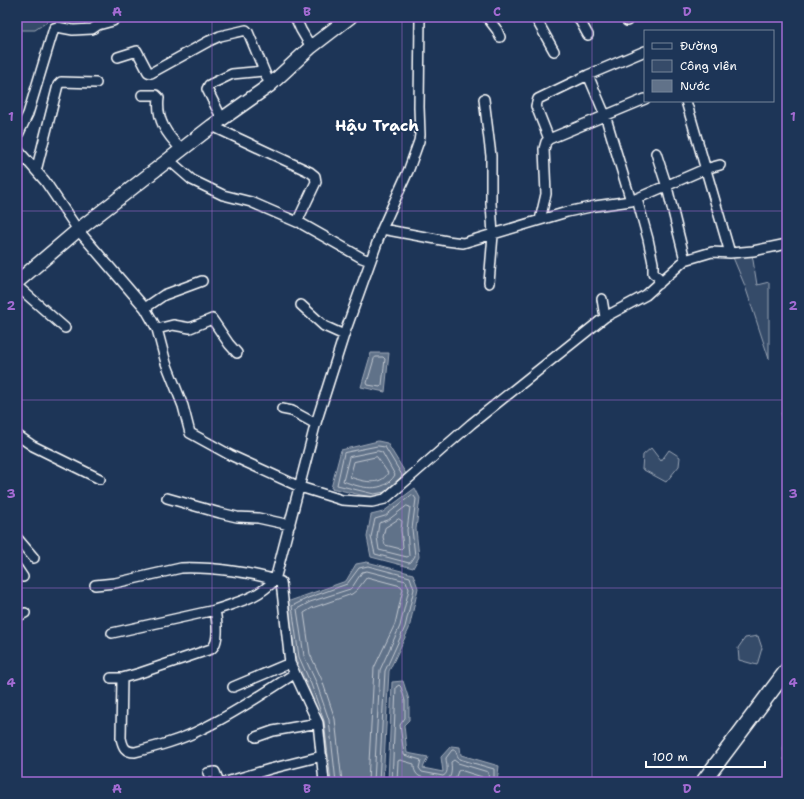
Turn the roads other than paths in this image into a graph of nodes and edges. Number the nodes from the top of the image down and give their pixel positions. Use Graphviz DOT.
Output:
graph roads {
  1 [pos="295,17"];
  2 [pos="350,17"];
  3 [pos="420,17"];
  4 [pos="487,17"];
  5 [pos="535,17"];
  6 [pos="578,17"];
  7 [pos="112,21"];
  8 [pos="588,36"];
  9 [pos="500,37"];
  10 [pos="311,48"];
  11 [pos="644,51"];
  12 [pos="554,52"];
  13 [pos="118,57"];
  14 [pos="263,70"];
  15 [pos="588,75"];
  16 [pos="96,83"];
  17 [pos="270,85"];
  18 [pos="142,95"];
  19 [pos="484,99"];
  20 [pos="644,99"];
  21 [pos="686,102"];
  22 [pos="605,116"];
  23 [pos="217,122"];
  24 [pos="17,136"];
  25 [pos="549,139"];
  26 [pos="17,149"];
  27 [pos="182,150"];
  28 [pos="656,153"];
  29 [pos="169,160"];
  30 [pos="720,165"];
  31 [pos="705,169"];
  32 [pos="36,171"];
  33 [pos="667,187"];
  34 [pos="634,200"];
  35 [pos="540,220"];
  36 [pos="302,224"];
  37 [pos="382,229"];
  38 [pos="78,230"];
  39 [pos="493,235"];
  40 [pos="787,244"];
  41 [pos="730,253"];
  42 [pos="685,260"];
  43 [pos="370,261"];
  44 [pos="202,281"];
  45 [pos="17,282"];
  46 [pos="489,283"];
  47 [pos="659,284"];
  48 [pos="17,286"];
  49 [pos="602,299"];
  50 [pos="302,305"];
  51 [pos="145,308"];
  52 [pos="605,317"];
  53 [pos="65,328"];
  54 [pos="157,329"];
  55 [pos="344,335"];
  56 [pos="237,352"];
  57 [pos="282,409"];
  58 [pos="316,424"];
  59 [pos="17,435"];
  60 [pos="100,479"];
  61 [pos="300,487"];
  62 [pos="167,498"];
  63 [pos="290,525"];
  64 [pos="17,538"];
  65 [pos="34,558"];
  66 [pos="17,568"];
  67 [pos="23,577"];
  68 [pos="276,580"];
  69 [pos="95,585"];
  70 [pos="215,610"];
  71 [pos="112,633"];
  72 [pos="290,663"];
  73 [pos="787,670"];
  74 [pos="294,674"];
  75 [pos="111,678"];
  76 [pos="122,678"];
  77 [pos="233,687"];
  78 [pos="318,723"];
  79 [pos="256,736"];
  80 [pos="322,756"];
  81 [pos="208,773"];
  82 [pos="219,782"];
  83 [pos="226,782"];
  84 [pos="324,782"];
  85 [pos="703,782"];
  1 -- 10 [label="street"];
  2 -- 10 [label="street"];
  3 -- 37 [label="street"];
  4 -- 9 [label="street"];
  5 -- 12 [label="street"];
  6 -- 8 [label="street"];
  7 -- 24 [label="street"];
  10 -- 17 [label="street"];
  11 -- 15 [label="street"];
  13 -- 14 [label="street"];
  14 -- 17 [label="street"];
  14 -- 23 [label="street"];
  15 -- 22 [label="street"];
  15 -- 25 [label="street"];
  16 -- 32 [label="street"];
  17 -- 23 [label="street"];
  18 -- 27 [label="street"];
  19 -- 39 [label="street"];
  20 -- 22 [label="street"];
  21 -- 31 [label="street"];
  22 -- 25 [label="street"];
  22 -- 34 [label="street"];
  23 -- 27 [label="street"];
  23 -- 29 [label="street"];
  25 -- 35 [label="street"];
  26 -- 32 [label="street"];
  27 -- 29 [label="street"];
  28 -- 33 [label="street"];
  29 -- 38 [label="street"];
  30 -- 31 [label="street"];
  31 -- 33 [label="street"];
  31 -- 41 [label="street"];
  32 -- 38 [label="street"];
  33 -- 34 [label="street"];
  33 -- 42 [label="street"];
  34 -- 35 [label="street"];
  34 -- 47 [label="street"];
  35 -- 39 [label="street"];
  36 -- 43 [label="street"];
  37 -- 39 [label="street"];
  37 -- 43 [label="street"];
  38 -- 45 [label="street"];
  38 -- 51 [label="street"];
  39 -- 46 [label="street"];
  40 -- 41 [label="street"];
  41 -- 42 [label="street"];
  42 -- 47 [label="street"];
  43 -- 55 [label="street"];
  44 -- 51 [label="street"];
  47 -- 52 [label="street"];
  48 -- 53 [label="street"];
  49 -- 52 [label="street"];
  50 -- 55 [label="street"];
  51 -- 54 [label="street"];
  52 -- 61 [label="street"];
  54 -- 56 [label="street"];
  54 -- 61 [label="street"];
  55 -- 58 [label="street"];
  57 -- 58 [label="street"];
  58 -- 61 [label="street"];
  59 -- 60 [label="street"];
  61 -- 63 [label="street"];
  62 -- 63 [label="street"];
  63 -- 68 [label="street"];
  64 -- 65 [label="street"];
  66 -- 67 [label="street"];
  68 -- 69 [label="street"];
  68 -- 70 [label="street"];
  68 -- 72 [label="street"];
  70 -- 71 [label="street"];
  70 -- 76 [label="street"];
  72 -- 74 [label="street"];
  72 -- 77 [label="street"];
  73 -- 85 [label="main road"];
  74 -- 76 [label="street"];
  74 -- 78 [label="street"];
  75 -- 76 [label="street"];
  78 -- 79 [label="street"];
  78 -- 80 [label="street"];
  80 -- 83 [label="street"];
  80 -- 84 [label="street"];
  81 -- 82 [label="street"];
}
